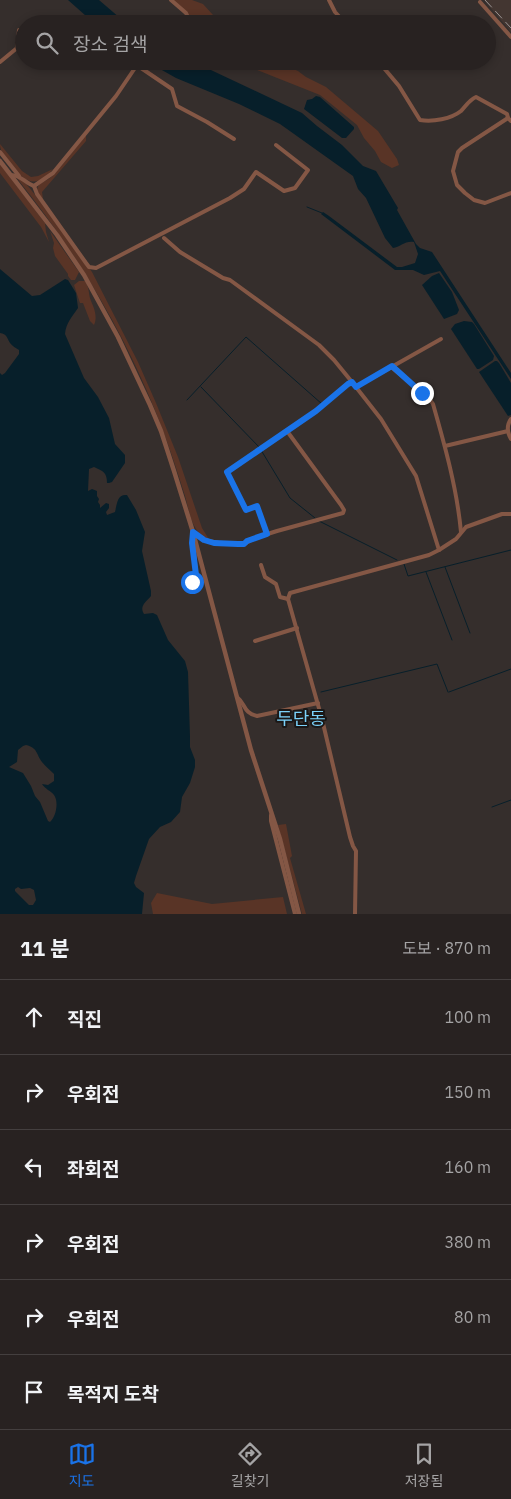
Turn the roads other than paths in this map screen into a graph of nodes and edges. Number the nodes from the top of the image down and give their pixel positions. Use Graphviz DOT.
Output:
graph roads {
  1 [pos="172,0"];
  2 [pos="329,0"];
  3 [pos="480,2"];
  4 [pos="187,15"];
  5 [pos="338,15"];
  6 [pos="492,15"];
  7 [pos="496,20"];
  8 [pos="511,37"];
  9 [pos="15,50"];
  10 [pos="0,62"];
  11 [pos="134,70"];
  12 [pos="145,70"];
  13 [pos="386,70"];
  14 [pos="510,120"];
  15 [pos="234,139"];
  16 [pos="276,145"];
  17 [pos="0,152"];
  18 [pos="0,162"];
  19 [pos="11,175"];
  20 [pos="18,176"];
  21 [pos="34,186"];
  22 [pos="511,193"];
  23 [pos="164,238"];
  24 [pos="441,339"];
  25 [pos="392,366"];
  26 [pos="352,382"];
  27 [pos="356,387"];
  28 [pos="511,419"];
  29 [pos="287,431"];
  30 [pos="508,431"];
  31 [pos="511,439"];
  32 [pos="444,446"];
  33 [pos="511,514"];
  34 [pos="193,532"];
  35 [pos="462,532"];
  36 [pos="267,534"];
  37 [pos="439,550"];
  38 [pos="262,565"];
  39 [pos="189,585"];
  40 [pos="288,598"];
  41 [pos="297,628"];
  42 [pos="255,641"];
  43 [pos="237,697"];
  44 [pos="318,703"];
  45 [pos="271,812"];
  46 [pos="295,914"];
  47 [pos="299,914"];
  48 [pos="355,914"];
  1 -- 4 [label="street"];
  2 -- 5 [label="street"];
  3 -- 6 [label="street"];
  7 -- 8 [label="street"];
  9 -- 10 [label="street"];
  11 -- 21 [label="street"];
  12 -- 15 [label="street"];
  13 -- 14 [label="street"];
  14 -- 22 [label="street"];
  16 -- 21 [label="street"];
  17 -- 20 [label="street"];
  18 -- 19 [label="street"];
  19 -- 20 [label="street"];
  19 -- 34 [label="street"];
  20 -- 21 [label="street"];
  23 -- 26 [label="street"];
  24 -- 25 [label="street"];
  25 -- 27 [label="street"];
  25 -- 32 [label="street"];
  26 -- 27 [label="street"];
  26 -- 29 [label="street"];
  27 -- 37 [label="street"];
  28 -- 30 [label="street"];
  29 -- 36 [label="street"];
  29 -- 36 [label="street"];
  30 -- 31 [label="street"];
  30 -- 32 [label="street"];
  32 -- 35 [label="street"];
  33 -- 35 [label="street"];
  34 -- 36 [label="street"];
  34 -- 39 [label="street"];
  34 -- 43 [label="street"];
  35 -- 37 [label="street"];
  37 -- 40 [label="street"];
  38 -- 40 [label="street"];
  40 -- 41 [label="street"];
  41 -- 42 [label="street"];
  41 -- 44 [label="street"];
  43 -- 44 [label="street"];
  43 -- 45 [label="street"];
  44 -- 48 [label="street"];
  45 -- 46 [label="street"];
  45 -- 47 [label="street"];
}
